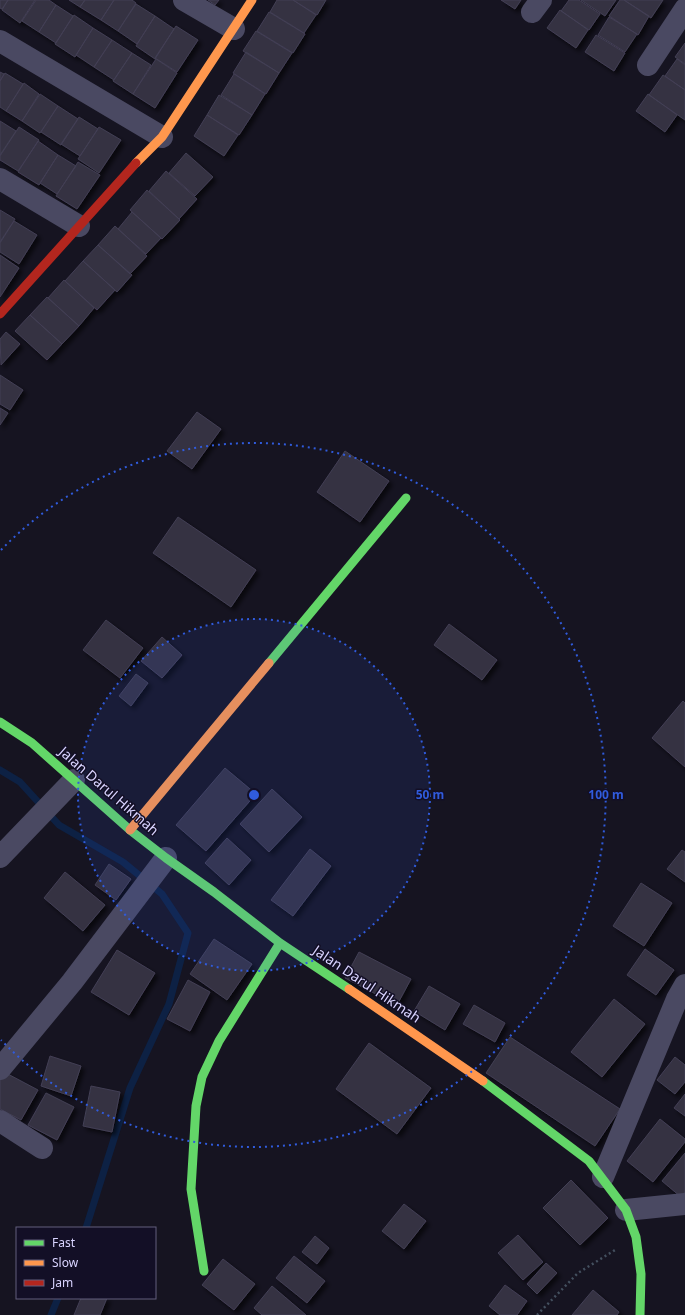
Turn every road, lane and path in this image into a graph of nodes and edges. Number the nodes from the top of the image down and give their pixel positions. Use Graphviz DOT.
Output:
graph roads {
  1 [pos="184,0"];
  2 [pos="252,0"];
  3 [pos="685,8"];
  4 [pos="234,29"];
  5 [pos="0,41"];
  6 [pos="648,65"];
  7 [pos="162,137"];
  8 [pos="0,179"];
  9 [pos="79,226"];
  10 [pos="0,314"];
  11 [pos="406,498"];
  12 [pos="0,722"];
  13 [pos="74,780"];
  14 [pos="130,830"];
  15 [pos="0,856"];
  16 [pos="159,866"];
  17 [pos="280,943"];
  18 [pos="685,985"];
  19 [pos="0,1069"];
  20 [pos="0,1121"];
  21 [pos="42,1148"];
  22 [pos="603,1177"];
  23 [pos="685,1204"];
  24 [pos="626,1210"];
  25 [pos="636,1237"];
  26 [pos="204,1271"];
  27 [pos="537,1315"];
  28 [pos="640,1315"];
  1 -- 4 [label="street"];
  2 -- 4 [label="street"];
  3 -- 6 [label="street"];
  4 -- 7 [label="street"];
  5 -- 7 [label="street"];
  7 -- 9 [label="street"];
  8 -- 9 [label="street"];
  9 -- 10 [label="street"];
  11 -- 14 [label="street"];
  12 -- 13 [label="street, Jalan Darul Hikmah"];
  13 -- 14 [label="street, Jalan Darul Hikmah"];
  13 -- 15 [label="street"];
  14 -- 16 [label="street, Jalan Darul Hikmah"];
  16 -- 17 [label="street, Jalan Darul Hikmah"];
  16 -- 19 [label="street"];
  17 -- 22 [label="street, Jalan Darul Hikmah"];
  17 -- 26 [label="street"];
  18 -- 22 [label="street"];
  20 -- 21 [label="street"];
  22 -- 24 [label="street, Jalan Darul Hikmah"];
  23 -- 24 [label="street"];
  24 -- 25 [label="street, Jalan Darul Hikmah"];
  25 -- 27 [label="path"];
  25 -- 28 [label="street, Jalan Darul Hikmah"];
}
